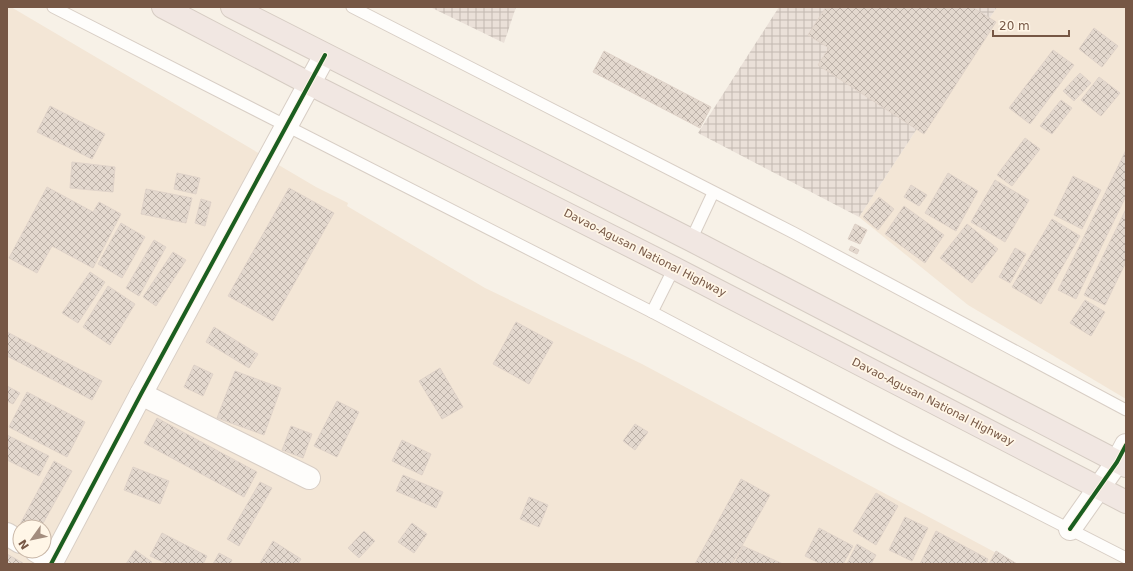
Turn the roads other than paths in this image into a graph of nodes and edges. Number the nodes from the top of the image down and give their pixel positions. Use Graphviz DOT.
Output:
graph roads {
  1 [pos="53,7"];
  2 [pos="163,7"];
  3 [pos="232,7"];
  4 [pos="352,7"];
  5 [pos="326,55"];
  6 [pos="310,84"];
  7 [pos="287,126"];
  8 [pos="713,193"];
  9 [pos="691,240"];
  10 [pos="674,268"];
  11 [pos="652,312"];
  12 [pos="141,394"];
  13 [pos="1126,410"];
  14 [pos="1123,458"];
  15 [pos="309,478"];
  16 [pos="1098,488"];
  17 [pos="1126,502"];
  18 [pos="1070,529"];
  19 [pos="52,550"];
  20 [pos="1126,558"];
  1 -- 7 [label="lane"];
  2 -- 6 [label="highway, Davao-Agusan National Highway"];
  3 -- 5 [label="highway"];
  4 -- 8 [label="lane"];
  5 -- 6 [label="street"];
  5 -- 9 [label="highway"];
  6 -- 7 [label="street"];
  6 -- 10 [label="highway, Davao-Agusan National Highway"];
  7 -- 11 [label="lane"];
  7 -- 12 [label="street"];
  8 -- 9 [label="lane"];
  8 -- 13 [label="lane"];
  9 -- 14 [label="highway"];
  10 -- 11 [label="lane"];
  10 -- 16 [label="highway, Davao-Agusan National Highway"];
  11 -- 18 [label="lane"];
  12 -- 15 [label="street"];
  12 -- 19 [label="street"];
  14 -- 16 [label="street"];
  16 -- 17 [label="highway, Davao-Agusan National Highway"];
  16 -- 18 [label="street"];
  18 -- 20 [label="lane"];
}
